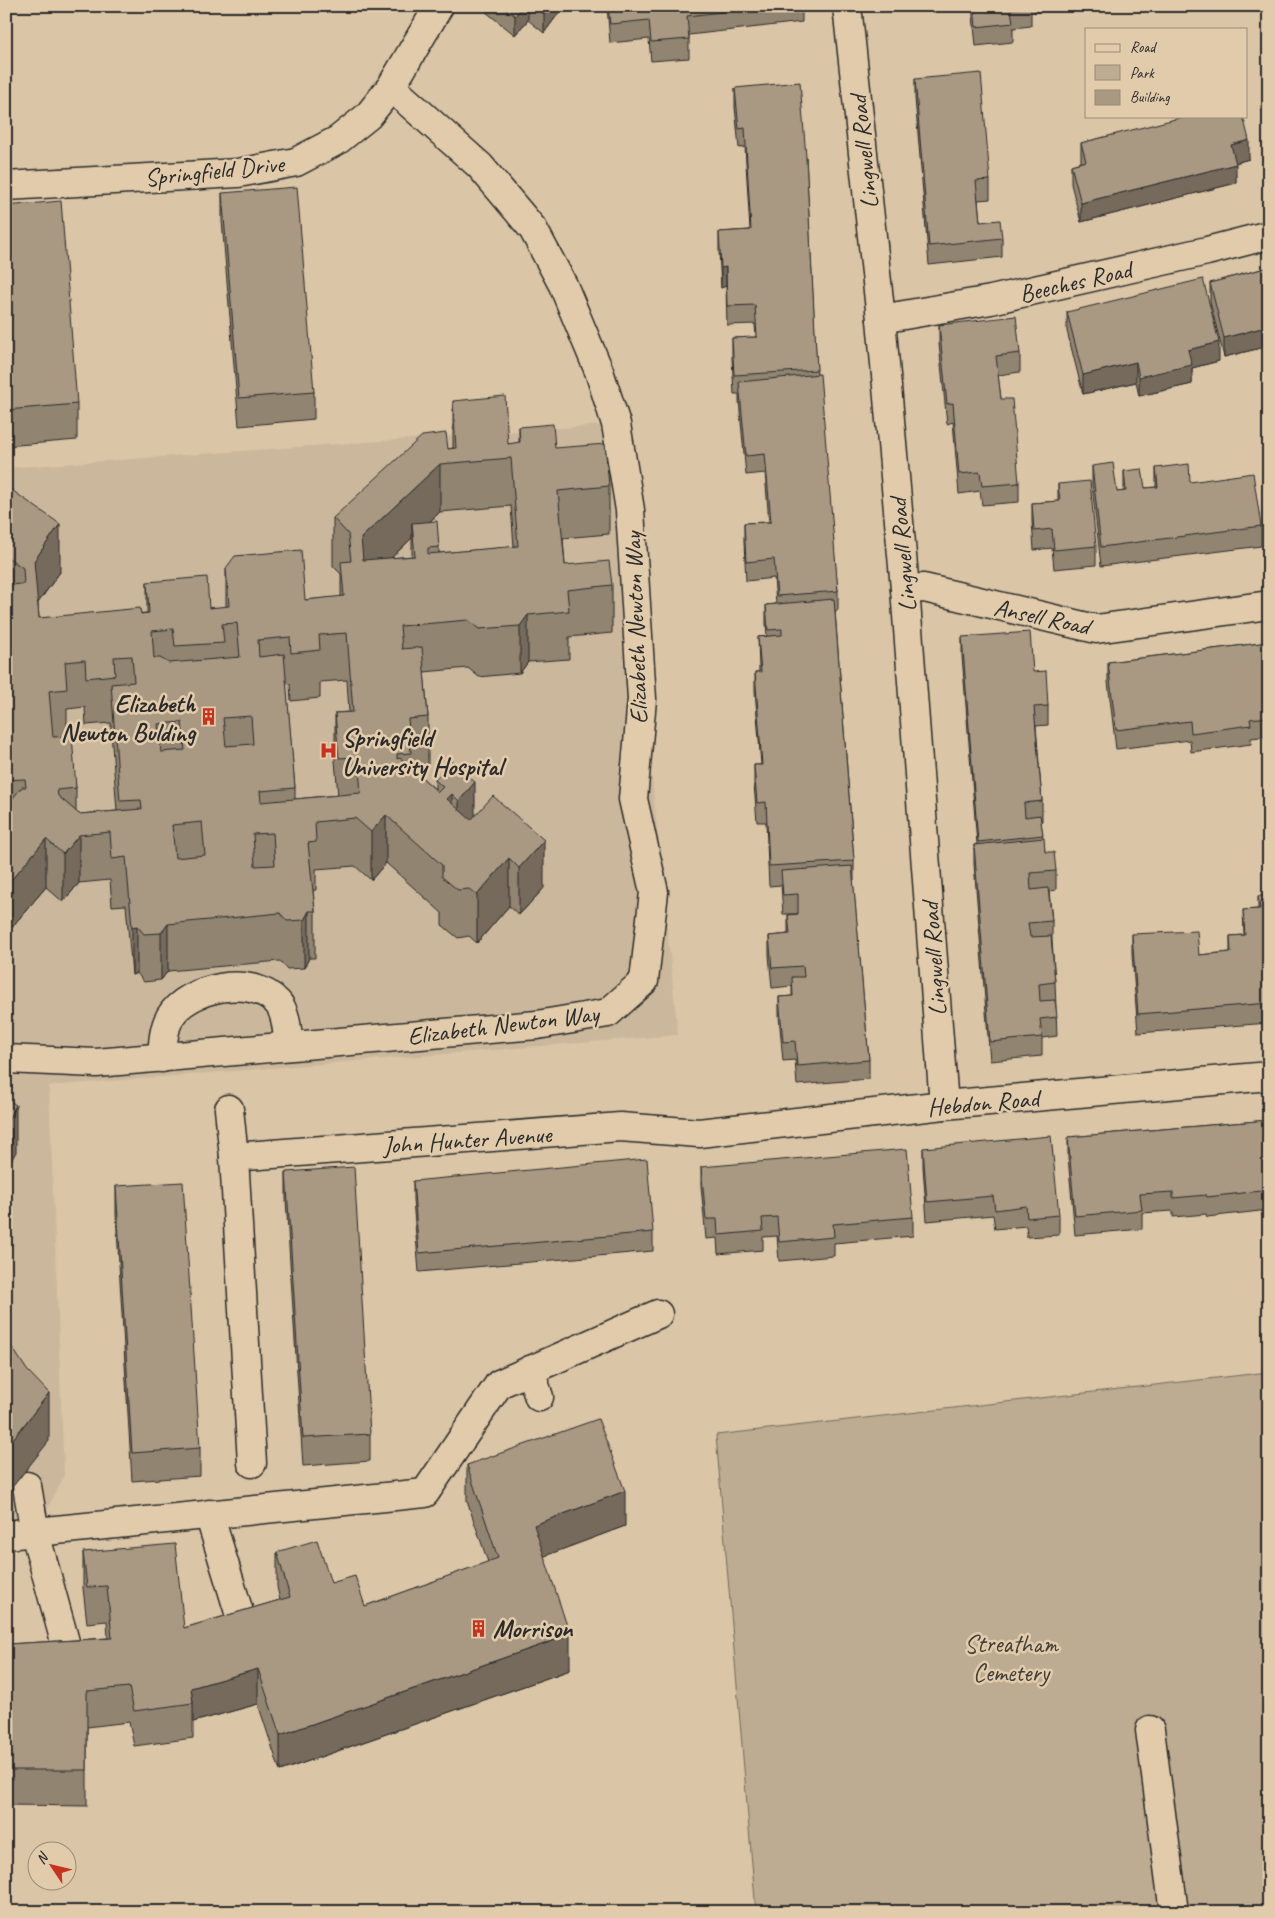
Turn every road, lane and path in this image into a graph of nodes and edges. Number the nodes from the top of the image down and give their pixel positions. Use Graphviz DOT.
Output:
graph roads {
  1 [pos="439,6"];
  2 [pos="847,6"];
  3 [pos="391,87"];
  4 [pos="6,186"];
  5 [pos="1269,235"];
  6 [pos="880,319"];
  7 [pos="905,590"];
  8 [pos="1269,605"];
  9 [pos="289,1046"];
  10 [pos="6,1058"];
  11 [pos="162,1058"];
  12 [pos="1269,1076"];
  13 [pos="944,1105"];
  14 [pos="229,1109"];
  15 [pos="699,1133"];
  16 [pos="234,1157"];
  17 [pos="658,1314"];
  18 [pos="530,1370"];
  19 [pos="539,1397"];
  20 [pos="252,1463"];
  21 [pos="26,1486"];
  22 [pos="208,1514"];
  23 [pos="35,1533"];
  24 [pos="6,1535"];
  25 [pos="249,1645"];
  26 [pos="70,1660"];
  27 [pos="1150,1730"];
  28 [pos="1174,1912"];
  1 -- 3 [label="street, Springfield Drive"];
  2 -- 6 [label="street, Lingwell Road"];
  3 -- 4 [label="street, Springfield Drive"];
  3 -- 9 [label="street, Elizabeth Newton Way"];
  5 -- 6 [label="street, Beeches Road"];
  6 -- 7 [label="street, Lingwell Road"];
  7 -- 8 [label="street, Ansell Road"];
  7 -- 13 [label="street, Lingwell Road"];
  9 -- 11 [label="street, Elizabeth Newton Way"];
  9 -- 11 [label="street"];
  10 -- 11 [label="street, Elizabeth Newton Way"];
  12 -- 13 [label="street, Hebdon Road"];
  13 -- 15 [label="street, Hebdon Road"];
  14 -- 16 [label="street"];
  15 -- 16 [label="street, John Hunter Avenue"];
  16 -- 20 [label="street"];
  17 -- 18 [label="street"];
  18 -- 19 [label="street"];
  18 -- 22 [label="street"];
  21 -- 23 [label="street"];
  22 -- 23 [label="street"];
  22 -- 25 [label="street"];
  23 -- 24 [label="street"];
  23 -- 26 [label="street"];
  27 -- 28 [label="street"];
}
